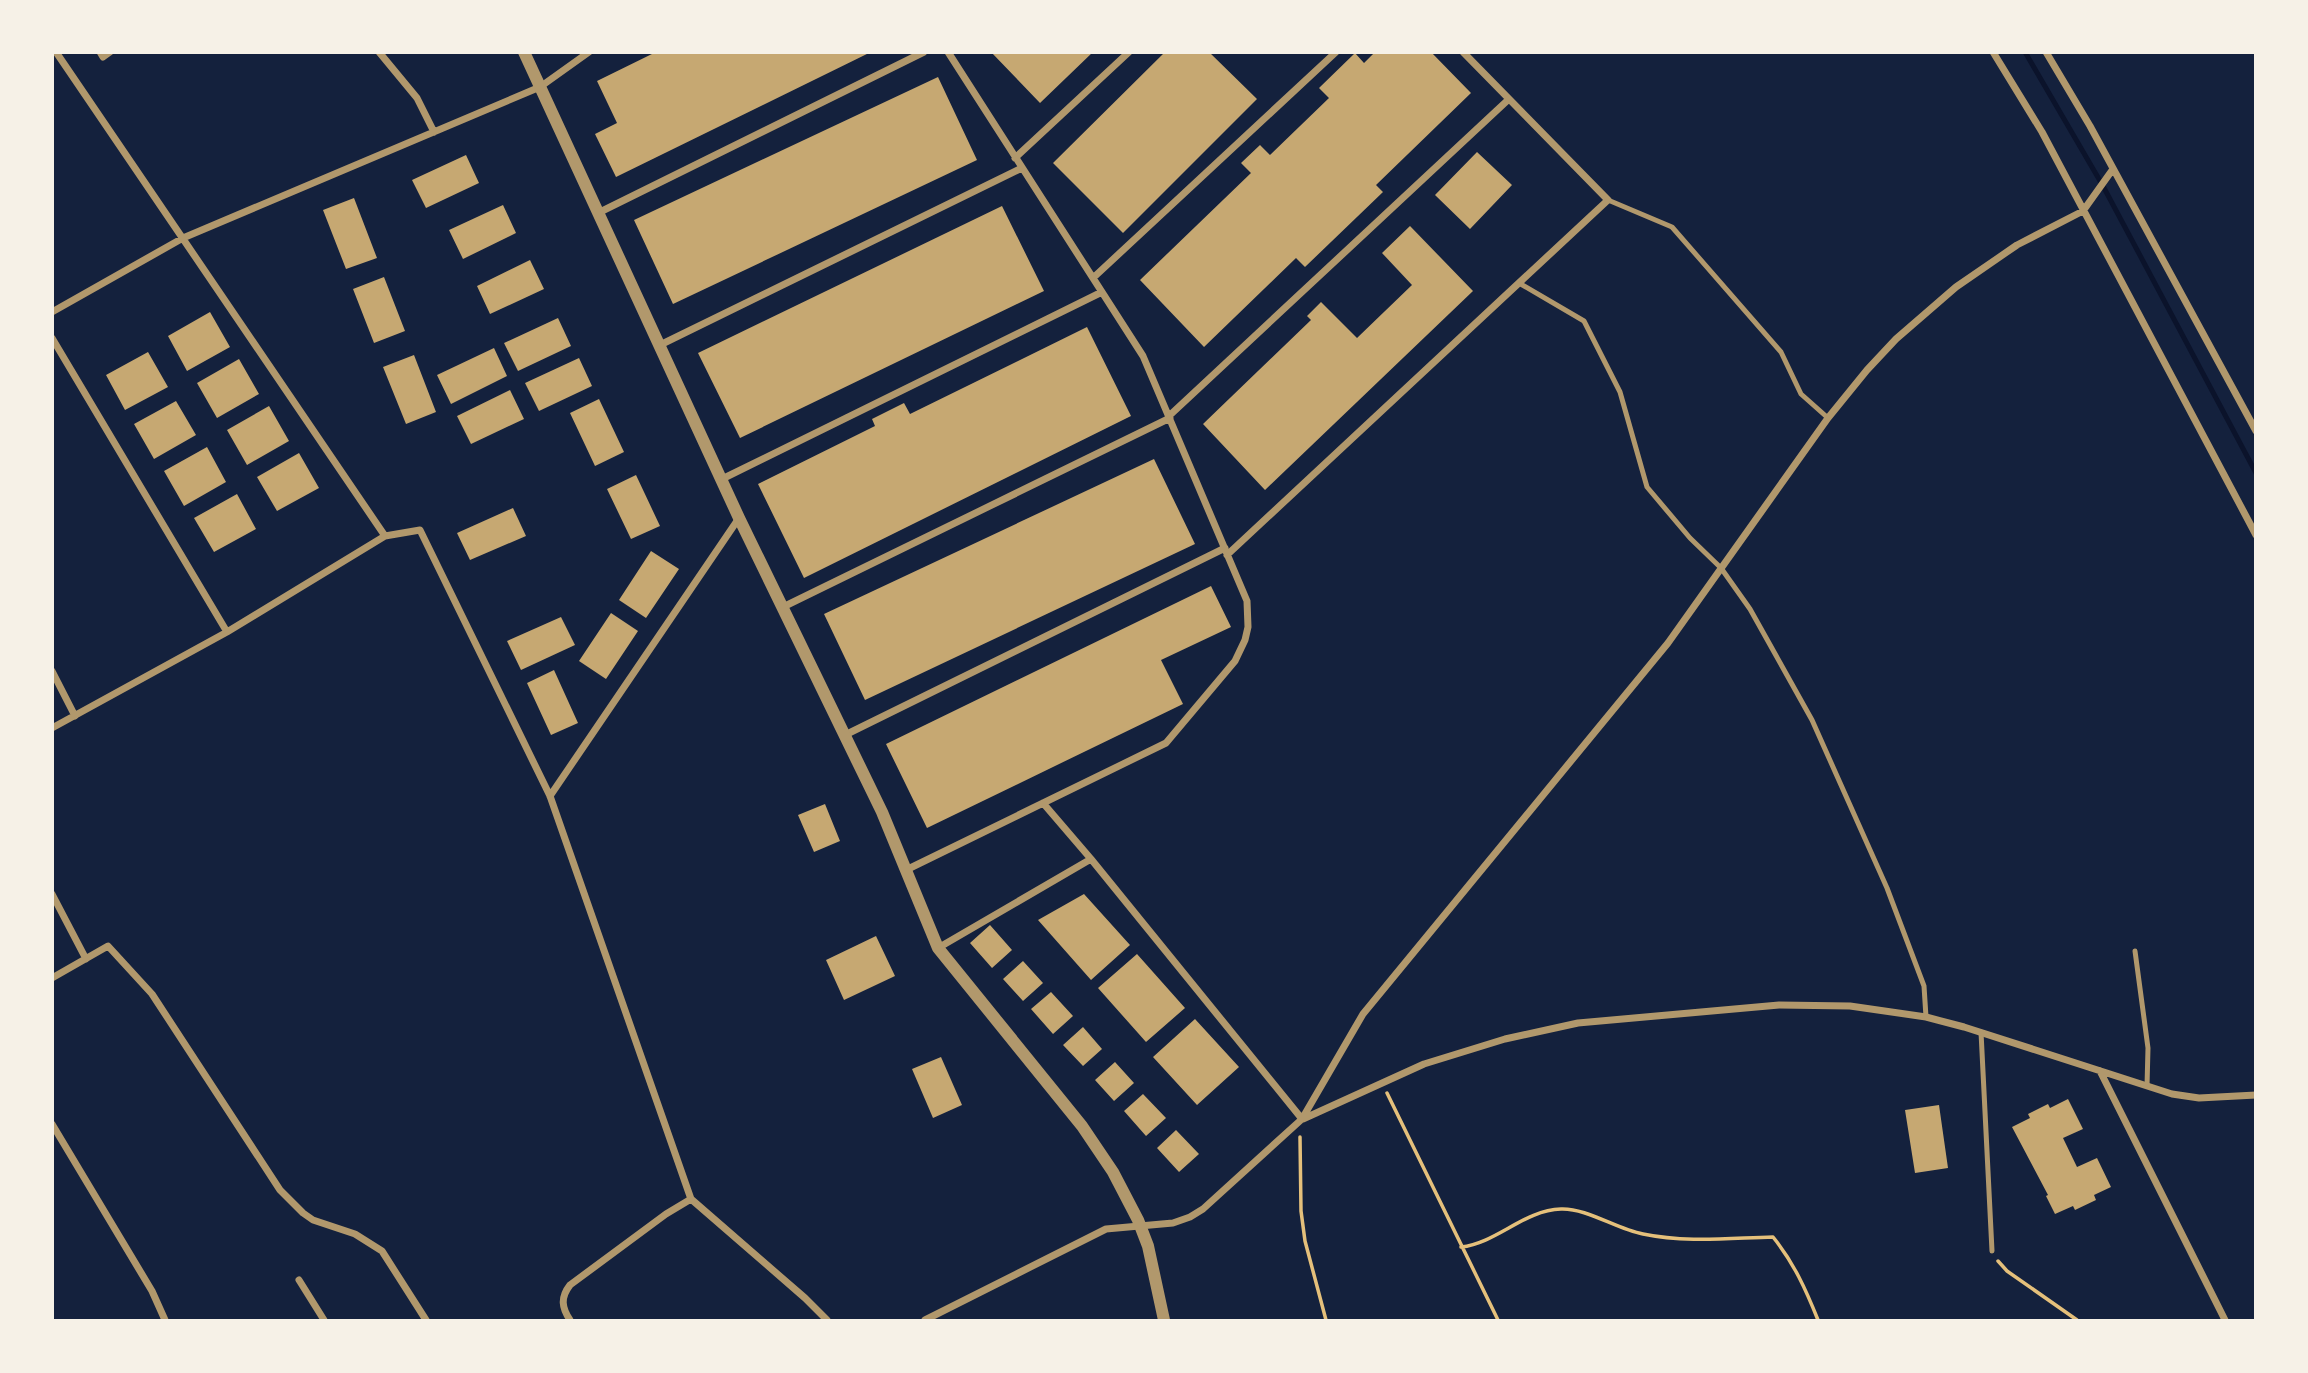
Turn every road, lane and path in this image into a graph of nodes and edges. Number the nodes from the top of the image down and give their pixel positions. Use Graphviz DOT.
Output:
graph roads {
  1 [pos="56,52"];
  2 [pos="100,52"];
  3 [pos="110,52"];
  4 [pos="379,52"];
  5 [pos="524,52"];
  6 [pos="589,52"];
  7 [pos="924,52"];
  8 [pos="948,52"];
  9 [pos="1129,52"];
  10 [pos="1336,52"];
  11 [pos="1463,52"];
  12 [pos="1993,52"];
  13 [pos="2046,52"];
  14 [pos="540,87"];
  15 [pos="1509,99"];
  16 [pos="434,132"];
  17 [pos="1016,158"];
  18 [pos="1022,167"];
  19 [pos="2113,169"];
  20 [pos="1608,200"];
  21 [pos="2083,211"];
  22 [pos="598,213"];
  23 [pos="183,238"];
  24 [pos="1093,278"];
  25 [pos="1519,283"];
  26 [pos="1102,292"];
  27 [pos="52,312"];
  28 [pos="52,338"];
  29 [pos="660,345"];
  30 [pos="1169,417"];
  31 [pos="1828,418"];
  32 [pos="2256,430"];
  33 [pos="722,480"];
  34 [pos="739,518"];
  35 [pos="2256,535"];
  36 [pos="385,536"];
  37 [pos="1226,551"];
  38 [pos="1721,568"];
  39 [pos="783,607"];
  40 [pos="227,632"];
  41 [pos="52,671"];
  42 [pos="75,716"];
  43 [pos="52,728"];
  44 [pos="845,735"];
  45 [pos="550,796"];
  46 [pos="1043,803"];
  47 [pos="1091,859"];
  48 [pos="906,870"];
  49 [pos="52,894"];
  50 [pos="938,948"];
  51 [pos="2135,951"];
  52 [pos="86,959"];
  53 [pos="52,978"];
  54 [pos="1926,1017"];
  55 [pos="1981,1032"];
  56 [pos="2100,1071"];
  57 [pos="1382,1082"];
  58 [pos="2147,1086"];
  59 [pos="2256,1095"];
  60 [pos="1302,1119"];
  61 [pos="52,1124"];
  62 [pos="691,1199"];
  63 [pos="1140,1227"];
  64 [pos="1461,1247"];
  65 [pos="1992,1251"];
  66 [pos="299,1280"];
  67 [pos="164,1321"];
  68 [pos="324,1321"];
  69 [pos="426,1321"];
  70 [pos="570,1321"];
  71 [pos="827,1321"];
  72 [pos="925,1321"];
  73 [pos="1164,1321"];
  74 [pos="1326,1321"];
  75 [pos="1498,1321"];
  76 [pos="1818,1321"];
  77 [pos="2077,1321"];
  78 [pos="2225,1321"];
  1 -- 23 [label="street"];
  2 -- 3 [label="street"];
  4 -- 16 [label="street"];
  5 -- 14 [label="street"];
  6 -- 14 [label="street"];
  7 -- 22 [label="street"];
  8 -- 17 [label="street"];
  9 -- 17 [label="street"];
  10 -- 24 [label="street"];
  11 -- 15 [label="street"];
  12 -- 21 [label="street"];
  13 -- 19 [label="street"];
  14 -- 16 [label="street"];
  14 -- 22 [label="street"];
  15 -- 20 [label="street"];
  15 -- 30 [label="street"];
  16 -- 23 [label="street"];
  17 -- 18 [label="street"];
  18 -- 24 [label="street"];
  18 -- 29 [label="street"];
  19 -- 21 [label="street"];
  19 -- 32 [label="street"];
  20 -- 25 [label="street"];
  20 -- 31 [label="lane"];
  21 -- 31 [label="street"];
  21 -- 35 [label="street"];
  22 -- 29 [label="street"];
  23 -- 27 [label="street"];
  23 -- 36 [label="street"];
  24 -- 26 [label="street"];
  25 -- 37 [label="street"];
  25 -- 38 [label="lane"];
  26 -- 30 [label="street"];
  26 -- 33 [label="street"];
  28 -- 40 [label="street"];
  29 -- 33 [label="street"];
  30 -- 37 [label="street"];
  30 -- 39 [label="street"];
  31 -- 38 [label="street"];
  33 -- 34 [label="street"];
  34 -- 39 [label="street"];
  34 -- 45 [label="street"];
  36 -- 40 [label="street"];
  36 -- 45 [label="street"];
  37 -- 44 [label="street"];
  37 -- 46 [label="street"];
  38 -- 54 [label="lane"];
  38 -- 60 [label="street"];
  39 -- 44 [label="street"];
  40 -- 42 [label="street"];
  41 -- 42 [label="street"];
  42 -- 43 [label="street"];
  44 -- 48 [label="street"];
  45 -- 62 [label="street"];
  46 -- 47 [label="street"];
  46 -- 48 [label="street"];
  47 -- 50 [label="street"];
  47 -- 60 [label="street"];
  48 -- 50 [label="street"];
  49 -- 52 [label="street"];
  50 -- 63 [label="street"];
  51 -- 58 [label="lane"];
  52 -- 53 [label="street"];
  52 -- 69 [label="street"];
  54 -- 55 [label="street"];
  54 -- 57 [label="street"];
  55 -- 56 [label="street"];
  55 -- 65 [label="lane"];
  56 -- 58 [label="street"];
  56 -- 78 [label="street"];
  57 -- 60 [label="street"];
  57 -- 64 [label="path"];
  58 -- 59 [label="street"];
  60 -- 63 [label="street"];
  60 -- 74 [label="path"];
  61 -- 67 [label="street"];
  62 -- 70 [label="street"];
  62 -- 71 [label="street"];
  63 -- 72 [label="street"];
  63 -- 73 [label="street"];
  64 -- 75 [label="path"];
  64 -- 76 [label="path"];
  65 -- 77 [label="path"];
  66 -- 68 [label="street"];
}
